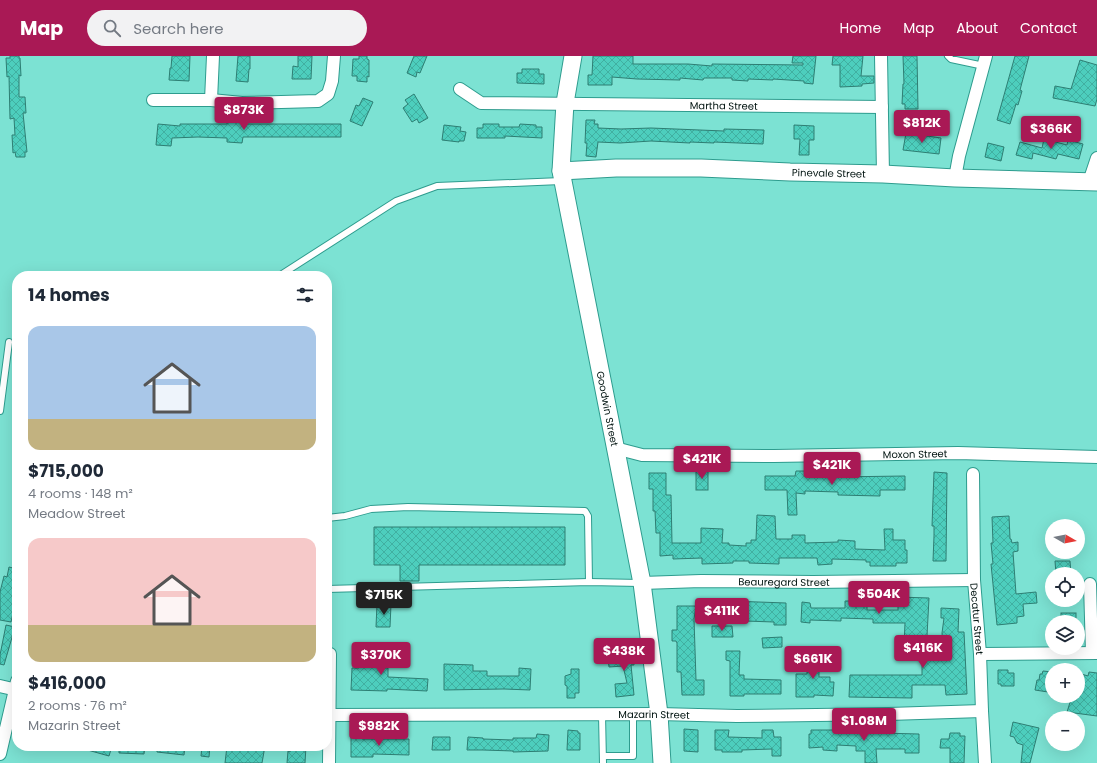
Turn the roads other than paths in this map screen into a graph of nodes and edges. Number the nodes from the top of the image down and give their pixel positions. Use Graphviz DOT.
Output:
graph roads {
  1 [pos="213,56"];
  2 [pos="334,56"];
  3 [pos="573,56"];
  4 [pos="881,56"];
  5 [pos="948,56"];
  6 [pos="985,61"];
  7 [pos="460,89"];
  8 [pos="153,100"];
  9 [pos="211,100"];
  10 [pos="565,103"];
  11 [pos="882,107"];
  12 [pos="1097,158"];
  13 [pos="883,174"];
  14 [pos="562,176"];
  15 [pos="954,178"];
  16 [pos="1093,182"];
  17 [pos="287,271"];
  18 [pos="9,342"];
  19 [pos="0,411"];
  20 [pos="615,448"];
  21 [pos="1097,457"];
  22 [pos="973,474"];
  23 [pos="332,517"];
  24 [pos="974,580"];
  25 [pos="589,582"];
  26 [pos="642,583"];
  27 [pos="1090,584"];
  28 [pos="332,589"];
  29 [pos="1095,653"];
  30 [pos="980,654"];
  31 [pos="0,686"];
  32 [pos="12,687"];
  33 [pos="12,704"];
  34 [pos="982,711"];
  35 [pos="602,714"];
  36 [pos="633,714"];
  37 [pos="659,714"];
  38 [pos="332,715"];
  39 [pos="329,751"];
  40 [pos="0,754"];
  41 [pos="603,756"];
  42 [pos="329,763"];
  43 [pos="603,763"];
  44 [pos="662,763"];
  45 [pos="986,763"];
  1 -- 9 [label="street"];
  2 -- 9 [label="street"];
  3 -- 10 [label="main road, Goodwin Street"];
  4 -- 11 [label="street"];
  5 -- 6 [label="lane"];
  6 -- 15 [label="street"];
  7 -- 10 [label="street, Martha Street"];
  8 -- 9 [label="street"];
  10 -- 11 [label="street, Martha Street"];
  10 -- 14 [label="main road, Goodwin Street"];
  11 -- 13 [label="street"];
  12 -- 16 [label="street"];
  13 -- 14 [label="main road, Pinevale Street"];
  13 -- 15 [label="main road, Pinevale Street"];
  14 -- 17 [label="lane"];
  14 -- 20 [label="main road, Goodwin Street"];
  15 -- 16 [label="main road, Pinevale Street"];
  18 -- 19 [label="lane"];
  20 -- 21 [label="street, Moxon Street"];
  20 -- 26 [label="main road, Goodwin Street"];
  22 -- 24 [label="street, Decatur Street"];
  23 -- 25 [label="lane"];
  24 -- 26 [label="street, Beauregard Street"];
  24 -- 30 [label="street, Decatur Street"];
  25 -- 26 [label="lane"];
  25 -- 28 [label="lane"];
  26 -- 37 [label="main road, Goodwin Street"];
  27 -- 29 [label="street"];
  29 -- 30 [label="street"];
  30 -- 34 [label="street, Decatur Street"];
  31 -- 32 [label="street"];
  33 -- 40 [label="street"];
  34 -- 37 [label="street, Mazarin Street"];
  34 -- 45 [label="street, Decatur Street"];
  35 -- 36 [label="street, Mazarin Street"];
  35 -- 38 [label="street, Mazarin Street"];
  35 -- 41 [label="lane"];
  36 -- 37 [label="street, Mazarin Street"];
  36 -- 41 [label="lane"];
  37 -- 44 [label="main road, Goodwin Street"];
  39 -- 42 [label="street"];
  41 -- 43 [label="lane"];
}
